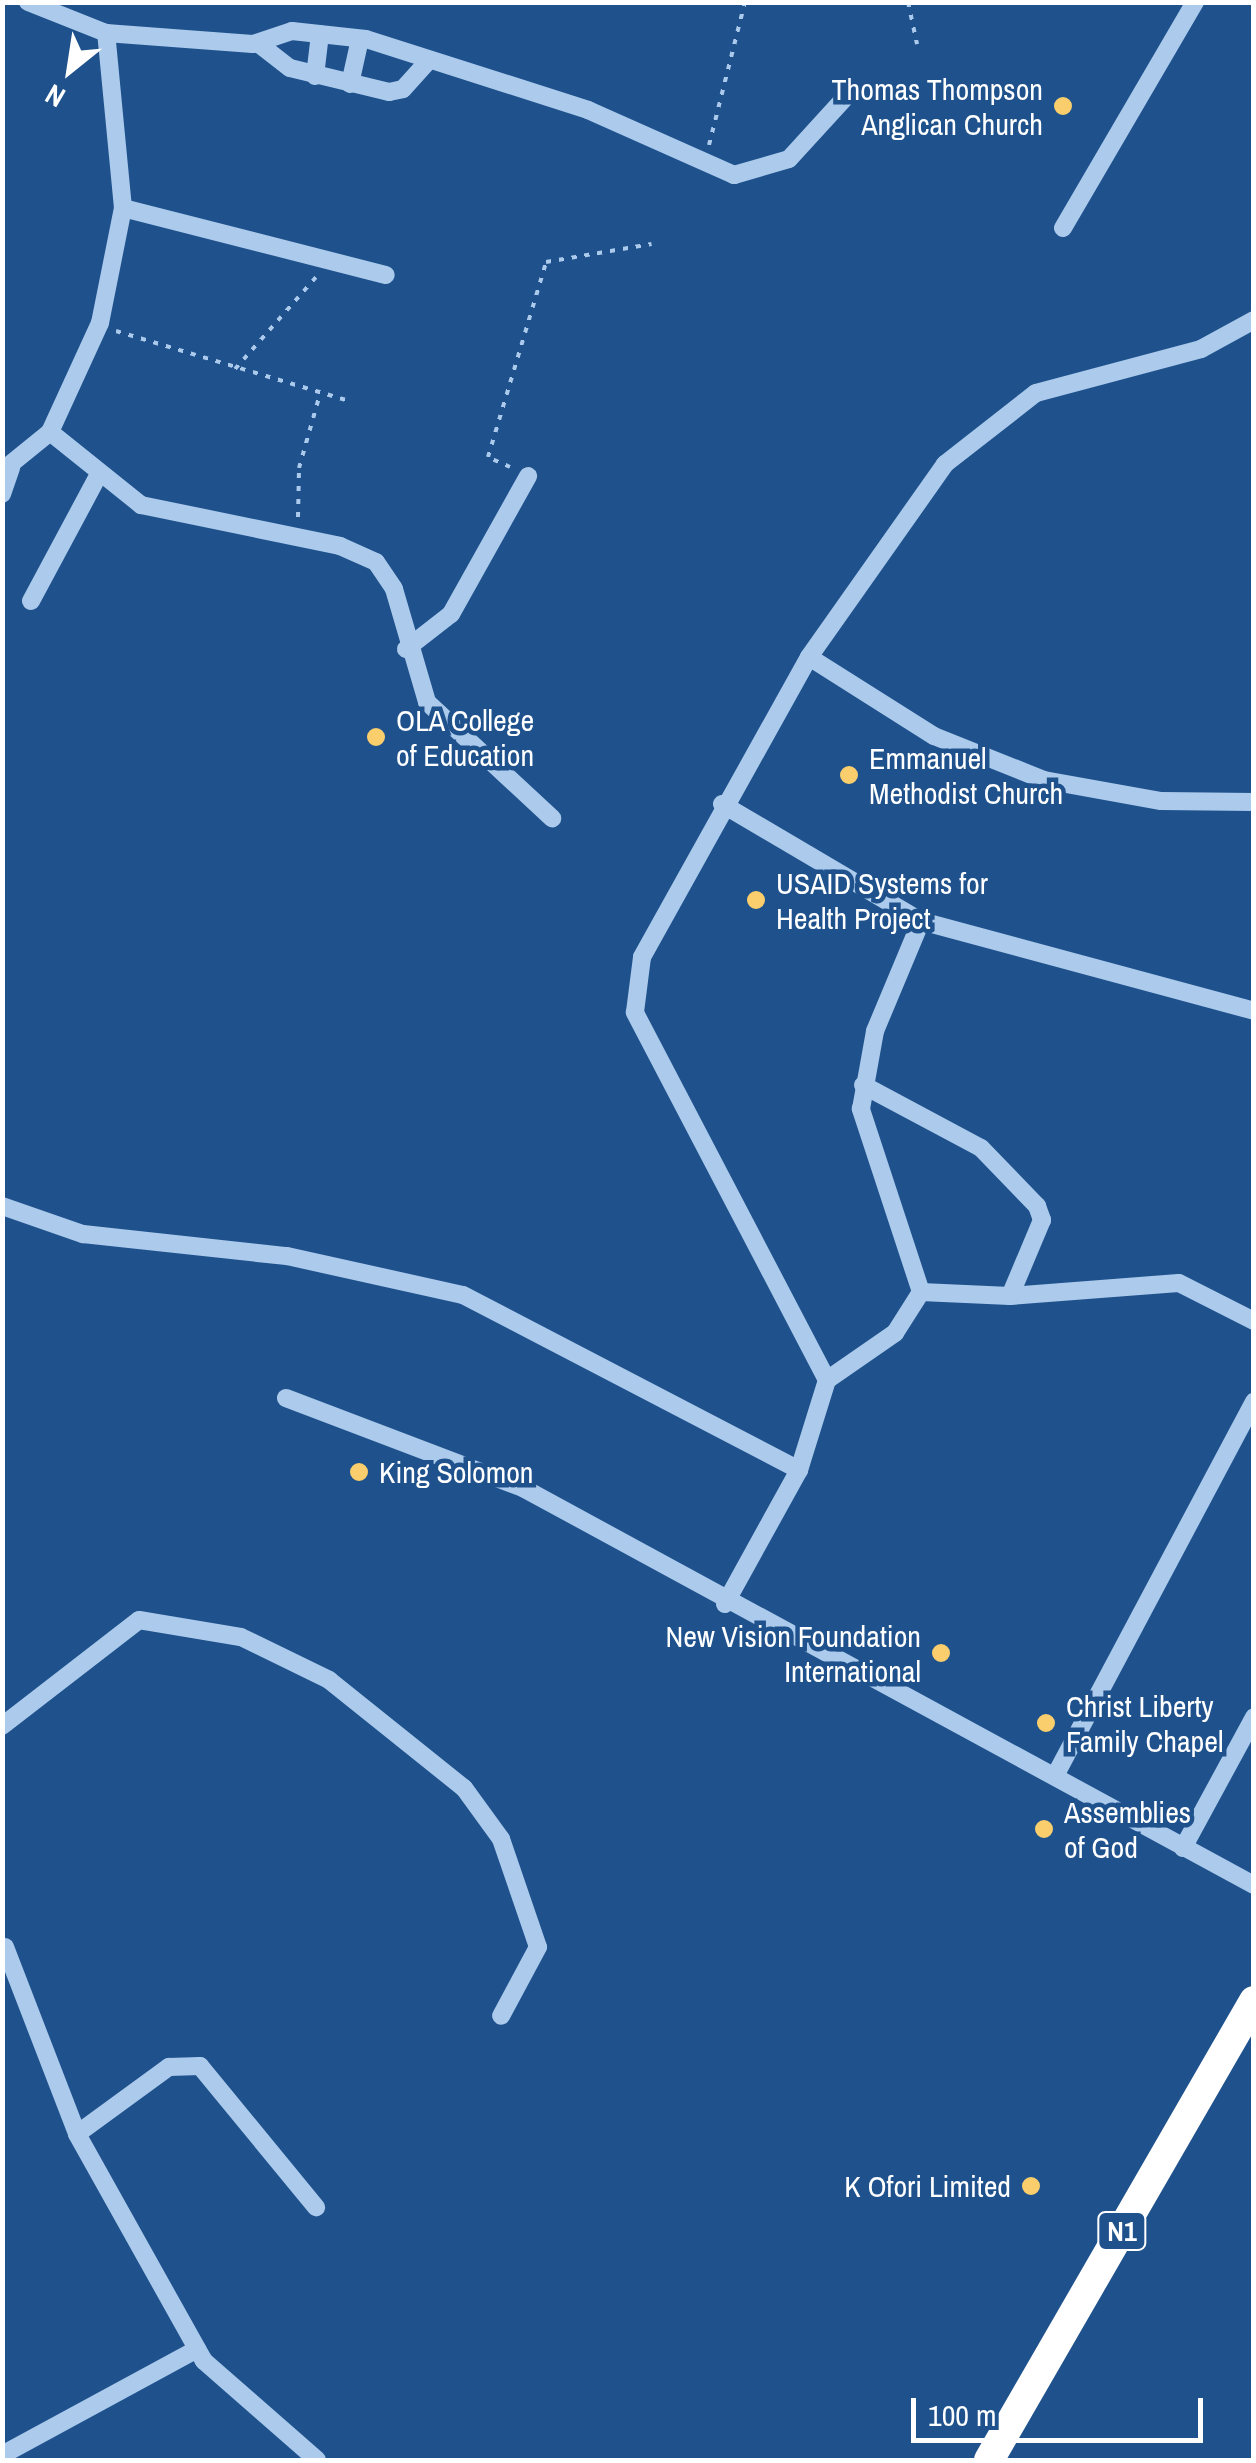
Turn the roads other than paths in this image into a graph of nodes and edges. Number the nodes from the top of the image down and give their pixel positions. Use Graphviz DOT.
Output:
graph roads {
  1 [pos="28,2"];
  2 [pos="1195,2"];
  3 [pos="106,33"];
  4 [pos="320,34"];
  5 [pos="360,38"];
  6 [pos="258,44"];
  7 [pos="428,61"];
  8 [pos="315,76"];
  9 [pos="350,84"];
  10 [pos="852,90"];
  11 [pos="123,208"];
  12 [pos="1063,228"];
  13 [pos="386,276"];
  14 [pos="1254,320"];
  15 [pos="50,432"];
  16 [pos="7,470"];
  17 [pos="528,476"];
  18 [pos="97,478"];
  19 [pos="2,494"];
  20 [pos="31,601"];
  21 [pos="406,649"];
  22 [pos="809,658"];
  23 [pos="1254,802"];
  24 [pos="722,804"];
  25 [pos="552,818"];
  26 [pos="921,921"];
  27 [pos="1254,1011"];
  28 [pos="862,1085"];
  29 [pos="2,1206"];
  30 [pos="921,1292"];
  31 [pos="1010,1296"];
  32 [pos="1254,1321"];
  33 [pos="827,1380"];
  34 [pos="286,1398"];
  35 [pos="1254,1401"];
  36 [pos="799,1470"];
  37 [pos="724,1604"];
  38 [pos="1254,1717"];
  39 [pos="2,1726"];
  40 [pos="1056,1774"];
  41 [pos="1183,1848"];
  42 [pos="1254,1885"];
  43 [pos="3,1945"];
  44 [pos="1254,2001"];
  45 [pos="501,2016"];
  46 [pos="76,2134"];
  47 [pos="316,2207"];
  48 [pos="197,2349"];
  49 [pos="2,2455"];
  50 [pos="317,2460"];
  51 [pos="990,2460"];
  1 -- 3 [label="street"];
  2 -- 12 [label="street"];
  3 -- 6 [label="street"];
  3 -- 11 [label="street"];
  4 -- 5 [label="street"];
  4 -- 6 [label="street"];
  4 -- 8 [label="street"];
  5 -- 7 [label="street"];
  5 -- 9 [label="street"];
  6 -- 8 [label="street"];
  7 -- 9 [label="street"];
  7 -- 10 [label="street"];
  8 -- 9 [label="street"];
  11 -- 13 [label="street"];
  11 -- 15 [label="street"];
  14 -- 22 [label="street"];
  15 -- 16 [label="street"];
  15 -- 18 [label="street"];
  16 -- 19 [label="street"];
  17 -- 21 [label="street"];
  18 -- 20 [label="street"];
  18 -- 21 [label="street"];
  21 -- 25 [label="street"];
  22 -- 23 [label="street"];
  22 -- 24 [label="street"];
  24 -- 26 [label="street"];
  24 -- 33 [label="street"];
  26 -- 27 [label="street"];
  26 -- 28 [label="street"];
  28 -- 30 [label="street"];
  28 -- 31 [label="street"];
  29 -- 36 [label="street"];
  30 -- 31 [label="street"];
  30 -- 33 [label="street"];
  31 -- 32 [label="street"];
  33 -- 36 [label="street"];
  34 -- 37 [label="street"];
  35 -- 40 [label="street"];
  36 -- 37 [label="street"];
  37 -- 40 [label="street"];
  38 -- 41 [label="street"];
  39 -- 45 [label="street"];
  40 -- 41 [label="street"];
  41 -- 42 [label="street"];
  43 -- 46 [label="street"];
  44 -- 51 [label="highway, N1"];
  46 -- 47 [label="street"];
  46 -- 48 [label="street"];
  48 -- 49 [label="street"];
  48 -- 50 [label="street"];
}
